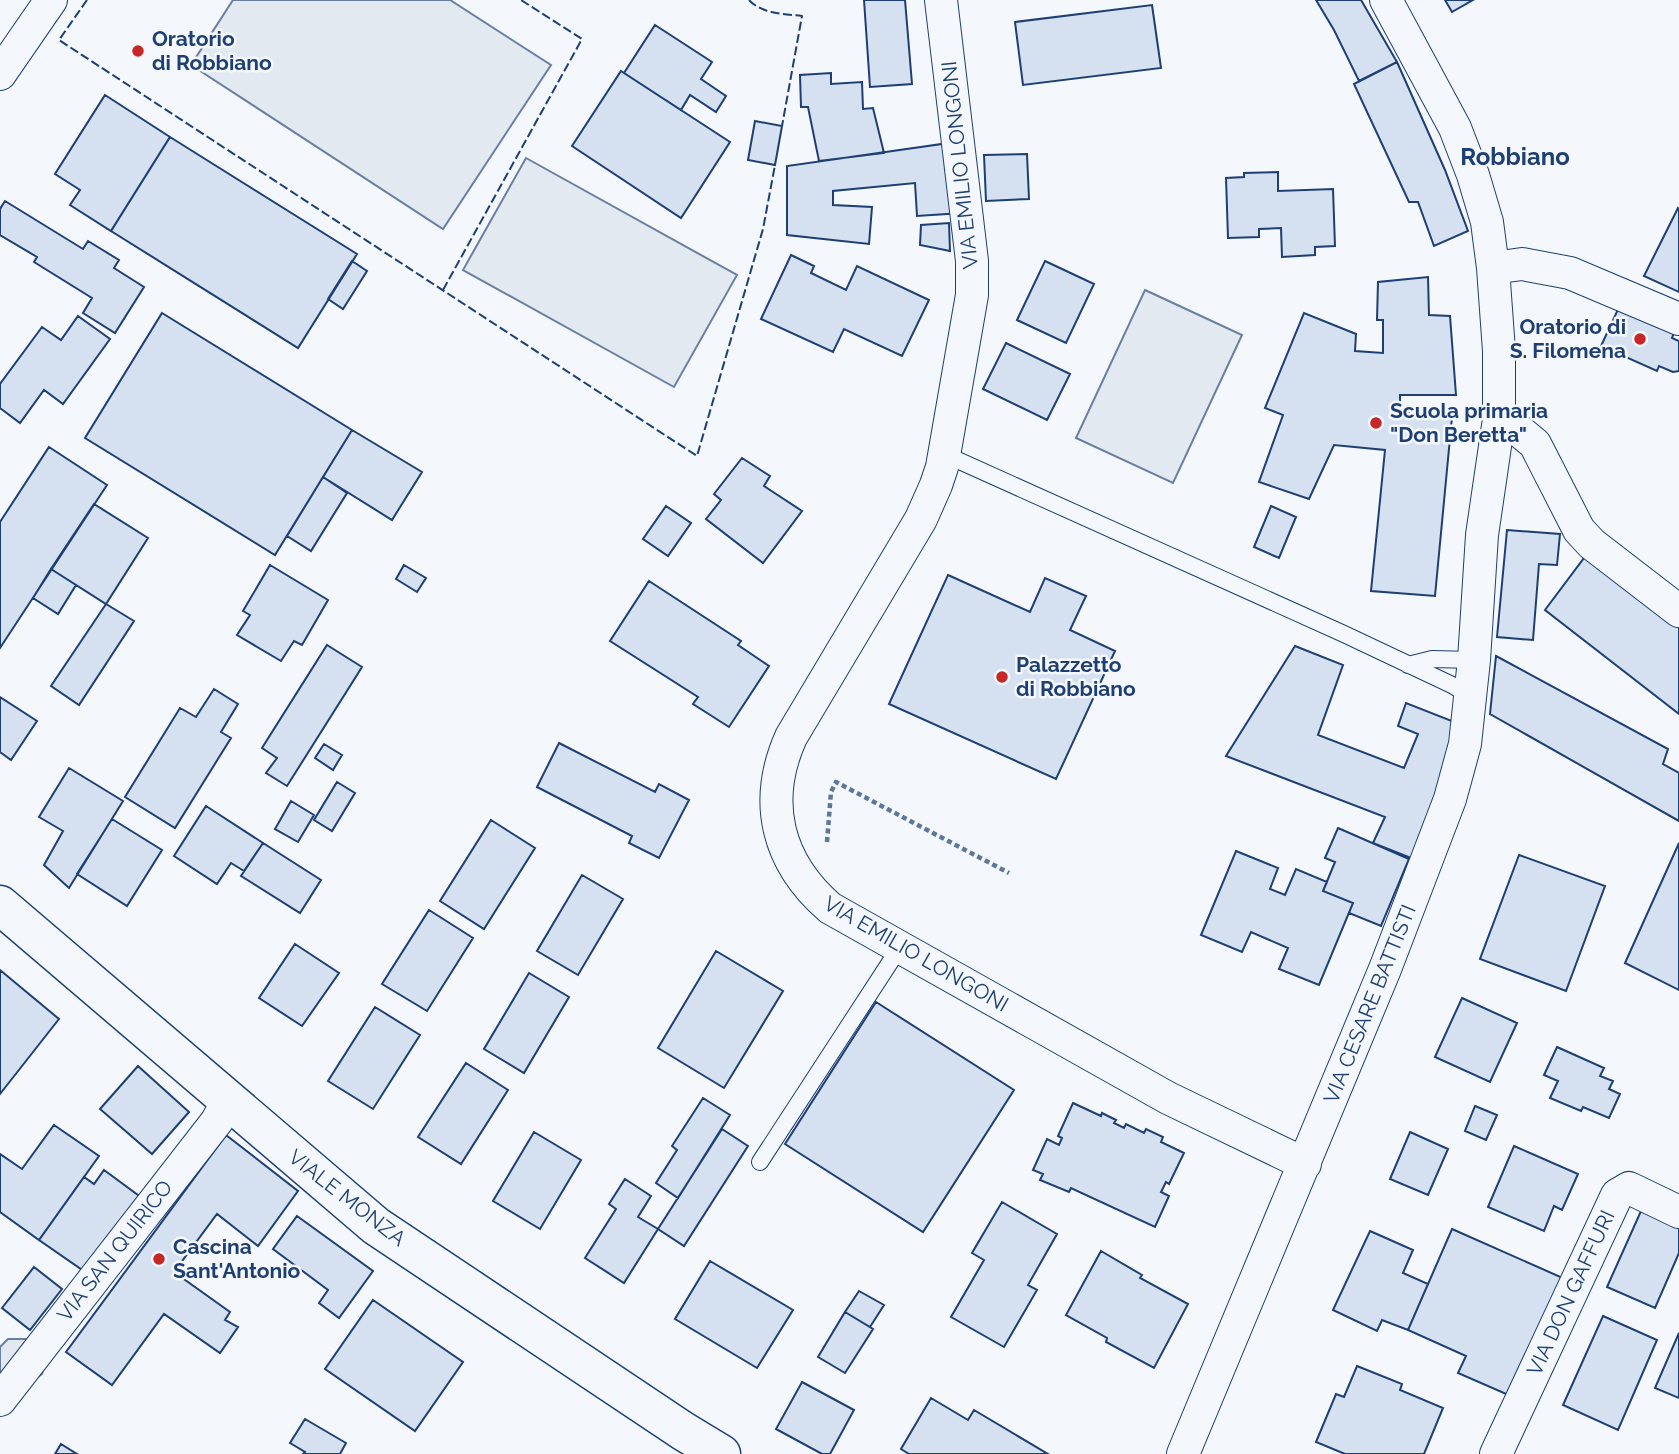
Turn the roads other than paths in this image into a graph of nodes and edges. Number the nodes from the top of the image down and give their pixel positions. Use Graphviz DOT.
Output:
graph roads {
  1 [pos="51,0"];
  2 [pos="942,0"];
  3 [pos="1386,0"];
  4 [pos="0,74"];
  5 [pos="1493,268"];
  6 [pos="1679,319"];
  7 [pos="1499,419"];
  8 [pos="944,454"];
  9 [pos="1679,611"];
  10 [pos="1474,660"];
  11 [pos="1408,665"];
  12 [pos="1470,696"];
  13 [pos="0,905"];
  14 [pos="900,947"];
  15 [pos="228,1100"];
  16 [pos="761,1162"];
  17 [pos="1305,1164"];
  18 [pos="1679,1212"];
  19 [pos="0,1400"];
  20 [pos="722,1454"];
  21 [pos="1183,1454"];
  22 [pos="1496,1454"];
  1 -- 4 [label="street"];
  2 -- 8 [label="street, VIA EMILIO LONGONI"];
  3 -- 5 [label="street, VIA CESARE BATTISTI"];
  5 -- 6 [label="street"];
  5 -- 7 [label="street, VIA CESARE BATTISTI"];
  7 -- 9 [label="street"];
  7 -- 10 [label="street, VIA CESARE BATTISTI"];
  8 -- 11 [label="lane"];
  8 -- 14 [label="street, VIA EMILIO LONGONI"];
  10 -- 11 [label="lane"];
  10 -- 12 [label="street, VIA CESARE BATTISTI"];
  11 -- 12 [label="lane"];
  12 -- 17 [label="street, VIA CESARE BATTISTI"];
  13 -- 15 [label="main road, VIALE MONZA"];
  14 -- 16 [label="lane"];
  14 -- 17 [label="street, VIA EMILIO LONGONI"];
  15 -- 19 [label="street, VIA SAN QUIRICO"];
  15 -- 20 [label="main road, VIALE MONZA"];
  17 -- 21 [label="street, VIA CESARE BATTISTI"];
  18 -- 22 [label="street, VIA DON GAFFURI"];
}
